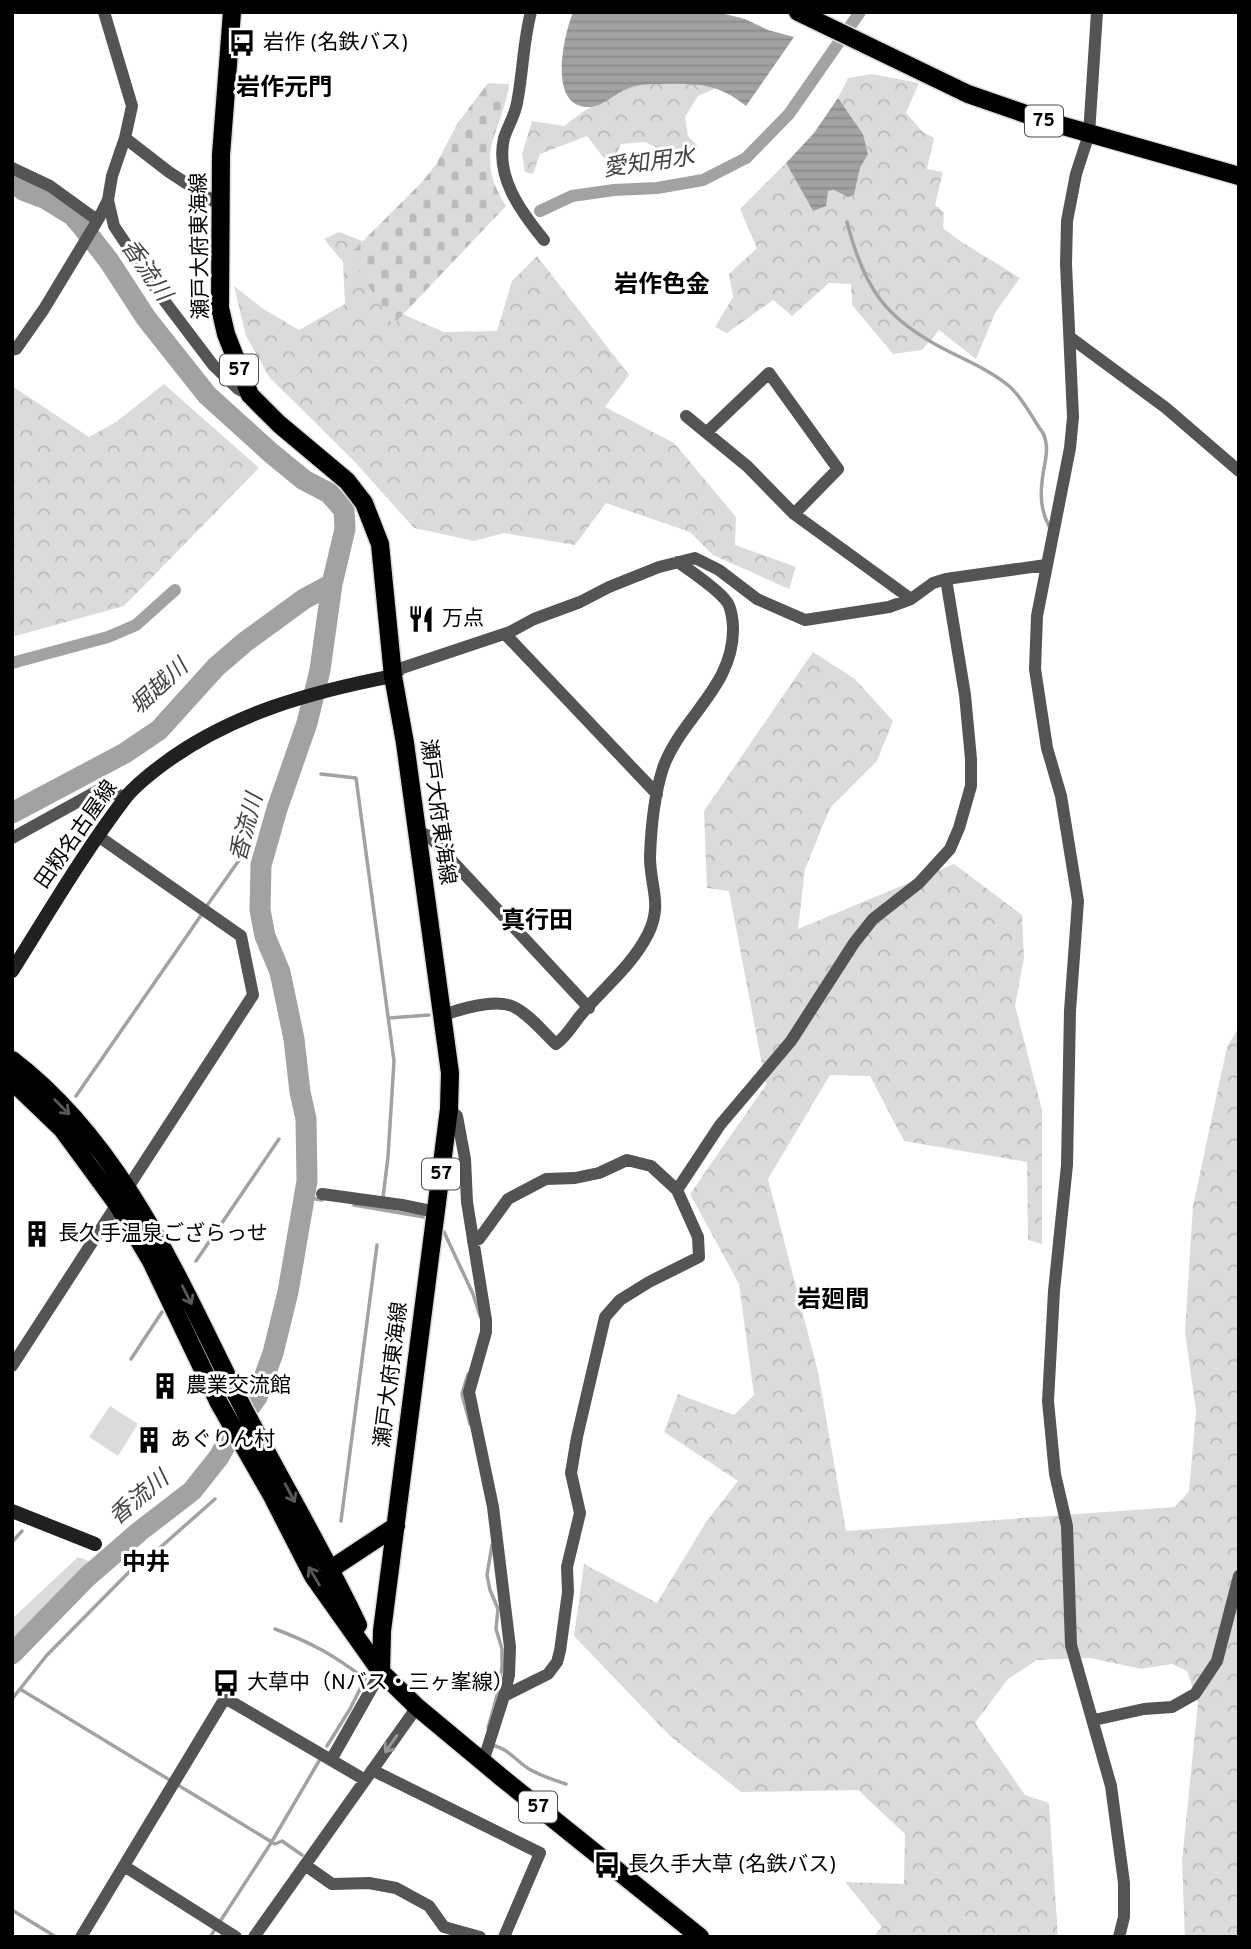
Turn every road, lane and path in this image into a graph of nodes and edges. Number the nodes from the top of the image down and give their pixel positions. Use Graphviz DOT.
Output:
graph roads {
  1 [pos="104,12"];
  2 [pos="232,12"];
  3 [pos="531,12"];
  4 [pos="798,12"];
  5 [pos="1097,12"];
  6 [pos="1088,134"];
  7 [pos="125,138"];
  8 [pos="12,168"];
  9 [pos="1239,176"];
  10 [pos="108,200"];
  11 [pos="221,206"];
  12 [pos="98,220"];
  13 [pos="544,240"];
  14 [pos="1071,338"];
  15 [pos="12,350"];
  16 [pos="250,396"];
  17 [pos="686,416"];
  18 [pos="707,432"];
  19 [pos="1239,471"];
  20 [pos="794,514"];
  21 [pos="678,562"];
  22 [pos="1046,565"];
  23 [pos="946,579"];
  24 [pos="911,599"];
  25 [pos="505,634"];
  26 [pos="393,676"];
  27 [pos="657,793"];
  28 [pos="127,797"];
  29 [pos="417,831"];
  30 [pos="98,836"];
  31 [pos="12,838"];
  32 [pos="12,971"];
  33 [pos="589,1008"];
  34 [pos="442,1016"];
  35 [pos="12,1060"];
  36 [pos="12,1081"];
  37 [pos="449,1109"];
  38 [pos="127,1189"];
  39 [pos="677,1190"];
  40 [pos="321,1194"];
  41 [pos="117,1204"];
  42 [pos="436,1212"];
  43 [pos="473,1241"];
  44 [pos="12,1366"];
  45 [pos="12,1511"];
  46 [pos="396,1526"];
  47 [pos="95,1544"];
  48 [pos="331,1569"];
  49 [pos="1239,1576"];
  50 [pos="381,1672"];
  51 [pos="504,1696"];
  52 [pos="417,1707"];
  53 [pos="1094,1720"];
  54 [pos="331,1760"];
  55 [pos="483,1762"];
  56 [pos="368,1775"];
  57 [pos="305,1865"];
  58 [pos="124,1866"];
  59 [pos="81,1937"];
  60 [pos="236,1937"];
  61 [pos="254,1937"];
  62 [pos="480,1937"];
  63 [pos="504,1937"];
  64 [pos="700,1937"];
  65 [pos="1119,1937"];
  1 -- 7 [label="street"];
  2 -- 11 [label="main road, 瀬戸大府東海線 / 57"];
  3 -- 13 [label="street"];
  4 -- 6 [label="main road, 75"];
  5 -- 6 [label="street"];
  6 -- 9 [label="main road, 75"];
  6 -- 14 [label="street"];
  7 -- 10 [label="street"];
  7 -- 11 [label="street"];
  8 -- 12 [label="street"];
  10 -- 12 [label="street"];
  10 -- 16 [label="street"];
  11 -- 16 [label="main road, 瀬戸大府東海線 / 57"];
  12 -- 15 [label="street"];
  14 -- 19 [label="street"];
  14 -- 22 [label="street"];
  16 -- 26 [label="main road, 瀬戸大府東海線 / 57"];
  17 -- 18 [label="street"];
  18 -- 20 [label="street"];
  18 -- 20 [label="street"];
  20 -- 24 [label="street"];
  21 -- 24 [label="street"];
  21 -- 25 [label="street"];
  21 -- 27 [label="street"];
  22 -- 23 [label="street"];
  22 -- 53 [label="street"];
  23 -- 24 [label="street"];
  23 -- 39 [label="street"];
  25 -- 26 [label="street"];
  25 -- 27 [label="street"];
  26 -- 28 [label="main road, 田籾名古屋線"];
  26 -- 29 [label="main road, 瀬戸大府東海線 / 57"];
  27 -- 33 [label="street"];
  28 -- 30 [label="main road, 田籾名古屋線"];
  28 -- 31 [label="street"];
  29 -- 33 [label="street"];
  29 -- 34 [label="main road, 瀬戸大府東海線 / 57"];
  30 -- 32 [label="main road, 田籾名古屋線"];
  30 -- 38 [label="street"];
  33 -- 34 [label="street"];
  34 -- 37 [label="main road, 瀬戸大府東海線 / 57"];
  35 -- 38 [label="main road, 57, one-way"];
  36 -- 41 [label="main road, 57"];
  37 -- 42 [label="main road, 瀬戸大府東海線 / 57"];
  37 -- 43 [label="street"];
  38 -- 48 [label="main road, 57, one-way"];
  39 -- 43 [label="street"];
  39 -- 51 [label="street"];
  40 -- 42 [label="street"];
  41 -- 44 [label="street"];
  50 -- 41 [label="main road, 57, one-way"];
  42 -- 46 [label="main road, 瀬戸大府東海線 / 57"];
  43 -- 51 [label="street"];
  45 -- 47 [label="main road"];
  46 -- 48 [label="main road"];
  46 -- 50 [label="main road, 瀬戸大府東海線 / 57"];
  48 -- 50 [label="main road, 57"];
  49 -- 53 [label="street"];
  50 -- 52 [label="main road, 57"];
  50 -- 54 [label="street"];
  51 -- 55 [label="street"];
  52 -- 55 [label="main road, 57"];
  52 -- 56 [label="street, one-way"];
  53 -- 65 [label="street"];
  54 -- 56 [label="street"];
  54 -- 58 [label="street"];
  55 -- 64 [label="main road, 57"];
  56 -- 57 [label="street"];
  56 -- 63 [label="street"];
  57 -- 61 [label="street"];
  57 -- 62 [label="street"];
  58 -- 59 [label="street"];
  58 -- 60 [label="street"];
}
